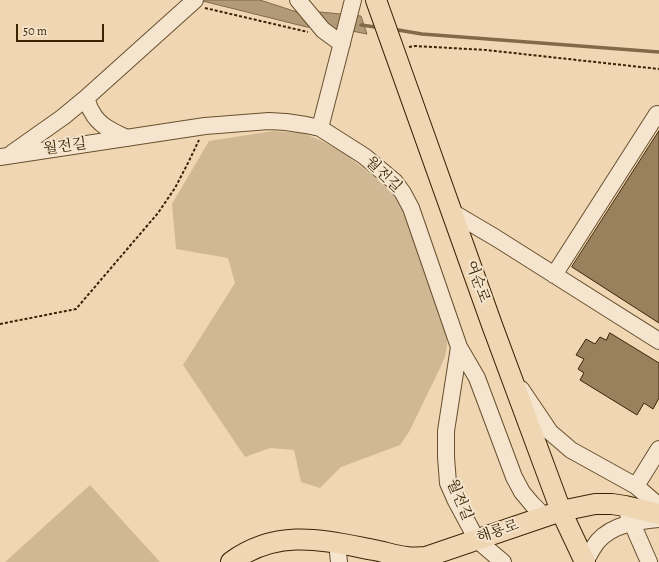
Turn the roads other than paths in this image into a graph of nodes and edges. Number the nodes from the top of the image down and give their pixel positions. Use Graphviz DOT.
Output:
graph roads {
  1 [pos="376,0"];
  2 [pos="193,2"];
  3 [pos="300,3"];
  4 [pos="352,6"];
  5 [pos="343,40"];
  6 [pos="86,98"];
  7 [pos="657,114"];
  8 [pos="320,128"];
  9 [pos="127,138"];
  10 [pos="5,156"];
  11 [pos="452,212"];
  12 [pos="554,274"];
  13 [pos="659,341"];
  14 [pos="459,347"];
  15 [pos="512,377"];
  16 [pos="659,450"];
  17 [pos="636,486"];
  18 [pos="659,506"];
  19 [pos="553,514"];
  20 [pos="628,514"];
  21 [pos="659,514"];
  22 [pos="659,519"];
  23 [pos="477,540"];
  24 [pos="338,552"];
  25 [pos="231,562"];
  26 [pos="503,562"];
  27 [pos="585,562"];
  28 [pos="649,562"];
  1 -- 11 [label="main road, 여순로"];
  2 -- 6 [label="street"];
  3 -- 5 [label="street"];
  4 -- 5 [label="street"];
  5 -- 8 [label="street"];
  6 -- 9 [label="street"];
  6 -- 10 [label="street"];
  7 -- 12 [label="street"];
  8 -- 9 [label="street, 월전길"];
  8 -- 14 [label="street, 월전길"];
  9 -- 10 [label="street, 월전길"];
  11 -- 12 [label="street"];
  11 -- 15 [label="main road, 여순로"];
  12 -- 13 [label="street"];
  14 -- 19 [label="street"];
  14 -- 23 [label="street, 월전길"];
  15 -- 17 [label="street"];
  15 -- 19 [label="main road, 여순로"];
  16 -- 17 [label="street"];
  17 -- 18 [label="street"];
  19 -- 20 [label="main road, 해룡로"];
  19 -- 23 [label="main road, 해룡로"];
  19 -- 27 [label="main road, 여순로"];
  20 -- 21 [label="main road, 해룡로"];
  20 -- 22 [label="street"];
  20 -- 27 [label="street"];
  20 -- 28 [label="street"];
  23 -- 24 [label="main road, 해룡로"];
  23 -- 26 [label="street, 월전길"];
  24 -- 25 [label="main road, 해룡로"];
}
